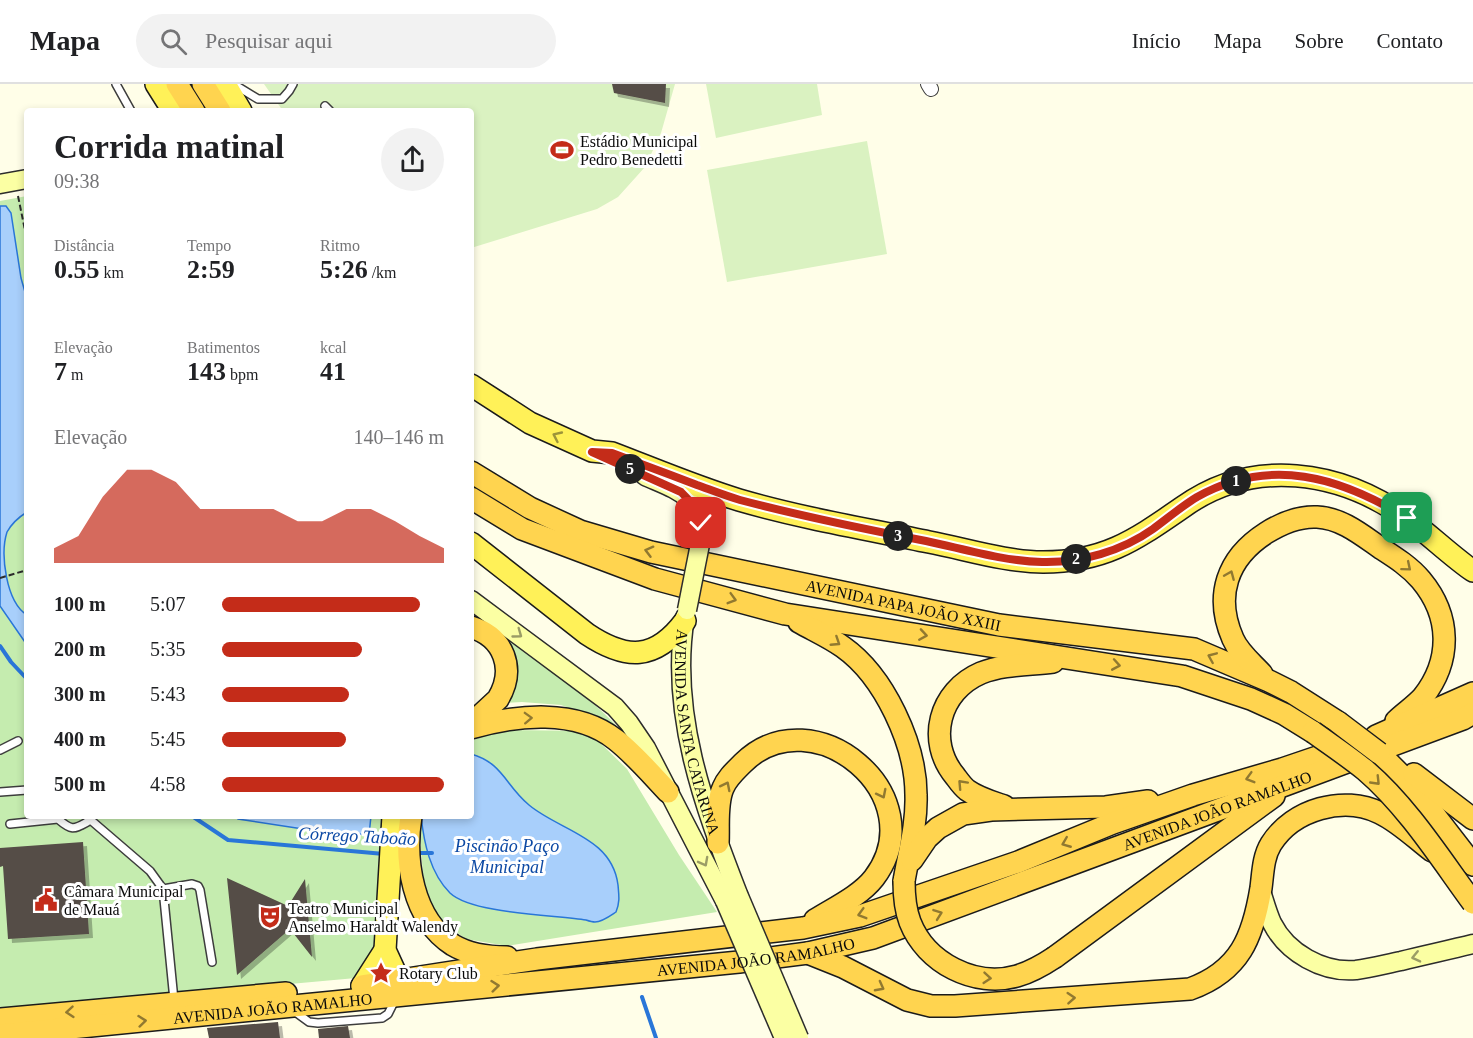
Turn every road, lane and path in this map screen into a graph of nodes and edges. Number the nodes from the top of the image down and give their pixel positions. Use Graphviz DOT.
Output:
graph roads {
  1 [pos="116,84"];
  2 [pos="156,84"];
  3 [pos="177,84"];
  4 [pos="203,84"];
  5 [pos="225,84"];
  6 [pos="232,84"];
  7 [pos="293,84"];
  8 [pos="130,108"];
  9 [pos="171,108"];
  10 [pos="192,108"];
  11 [pos="218,108"];
  12 [pos="239,108"];
  13 [pos="14,181"];
  14 [pos="24,226"];
  15 [pos="474,387"];
  16 [pos="592,452"];
  17 [pos="474,474"];
  18 [pos="474,500"];
  19 [pos="474,545"];
  20 [pos="24,571"];
  21 [pos="1473,571"];
  22 [pos="0,578"];
  23 [pos="474,602"];
  24 [pos="785,614"];
  25 [pos="686,615"];
  26 [pos="474,628"];
  27 [pos="1083,659"];
  28 [pos="1269,681"];
  29 [pos="1473,693"];
  30 [pos="1470,716"];
  31 [pos="474,723"];
  32 [pos="474,725"];
  33 [pos="18,741"];
  34 [pos="1379,744"];
  35 [pos="0,750"];
  36 [pos="1294,781"];
  37 [pos="24,790"];
  38 [pos="0,792"];
  39 [pos="668,792"];
  40 [pos="1193,795"];
  41 [pos="1013,809"];
  42 [pos="58,819"];
  43 [pos="58,819"];
  44 [pos="88,819"];
  45 [pos="90,819"];
  46 [pos="1473,819"];
  47 [pos="402,820"];
  48 [pos="10,824"];
  49 [pos="718,843"];
  50 [pos="1440,857"];
  51 [pos="1473,865"];
  52 [pos="906,873"];
  53 [pos="1261,883"];
  54 [pos="163,889"];
  55 [pos="731,897"];
  56 [pos="1473,903"];
  57 [pos="803,928"];
  58 [pos="1473,944"];
  59 [pos="385,950"];
  60 [pos="808,953"];
  61 [pos="537,959"];
  62 [pos="212,962"];
  63 [pos="362,986"];
  64 [pos="404,990"];
  65 [pos="174,1003"];
  66 [pos="0,1019"];
  67 [pos="0,1035"];
  68 [pos="784,1038"];
  69 [pos="799,1038"];
  1 -- 8 [label="lane"];
  2 -- 9 [label="main road"];
  3 -- 10 [label="highway"];
  4 -- 11 [label="highway"];
  5 -- 12 [label="main road"];
  6 -- 7 [label="lane"];
  13 -- 14 [label="path"];
  16 -- 15 [label="main road, one-way"];
  16 -- 21 [label="main road"];
  16 -- 25 [label="main road, AVENIDA SANTA CATARINA, bridge"];
  28 -- 17 [label="highway, AVENIDA PAPA JOÃO XXIII, one-way"];
  18 -- 24 [label="highway, AVENIDA PAPA JOÃO XXIII, one-way"];
  19 -- 25 [label="main road"];
  20 -- 22 [label="path"];
  23 -- 39 [label="main road, AVENIDA SANTA CATARINA, one-way"];
  24 -- 27 [label="highway, AVENIDA PAPA JOÃO XXIII, one-way"];
  24 -- 52 [label="highway, one-way"];
  25 -- 49 [label="main road, AVENIDA SANTA CATARINA"];
  26 -- 31 [label="highway"];
  41 -- 27 [label="highway, one-way"];
  27 -- 50 [label="highway, AVENIDA PAPA JOÃO XXIII, one-way, bridge"];
  28 -- 34 [label="highway, AVENIDA PAPA JOÃO XXIII, bridge"];
  28 -- 34 [label="highway, one-way"];
  29 -- 34 [label="highway, AVENIDA JOÃO RAMALHO"];
  30 -- 36 [label="highway, AVENIDA JOÃO RAMALHO"];
  32 -- 39 [label="highway, one-way"];
  33 -- 35 [label="lane"];
  34 -- 40 [label="highway, AVENIDA JOÃO RAMALHO, one-way"];
  34 -- 46 [label="highway"];
  34 -- 51 [label="highway"];
  52 -- 36 [label="highway, one-way, bridge"];
  60 -- 36 [label="highway, AVENIDA JOÃO RAMALHO, one-way"];
  37 -- 38 [label="lane"];
  39 -- 55 [label="main road, AVENIDA SANTA CATARINA, one-way"];
  40 -- 41 [label="highway"];
  40 -- 57 [label="highway, AVENIDA JOÃO RAMALHO, one-way"];
  41 -- 52 [label="highway"];
  42 -- 44 [label="lane"];
  43 -- 48 [label="lane"];
  45 -- 54 [label="lane"];
  47 -- 59 [label="main road"];
  47 -- 61 [label="highway"];
  49 -- 55 [label="main road, AVENIDA SANTA CATARINA"];
  49 -- 57 [label="highway, one-way"];
  50 -- 53 [label="highway, bridge"];
  50 -- 56 [label="highway, AVENIDA PAPA JOÃO XXIII, bridge"];
  58 -- 53 [label="main road, one-way"];
  60 -- 53 [label="highway, one-way"];
  54 -- 62 [label="lane"];
  54 -- 65 [label="lane"];
  55 -- 68 [label="main road, bridge"];
  55 -- 69 [label="main road, bridge"];
  57 -- 61 [label="highway, AVENIDA JOÃO RAMALHO"];
  59 -- 63 [label="main road"];
  59 -- 64 [label="main road"];
  64 -- 60 [label="highway, AVENIDA JOÃO RAMALHO, one-way"];
  61 -- 64 [label="highway, AVENIDA JOÃO RAMALHO"];
  63 -- 64 [label="highway, AVENIDA JOÃO RAMALHO"];
  63 -- 65 [label="highway, AVENIDA JOÃO RAMALHO"];
  67 -- 64 [label="highway, AVENIDA JOÃO RAMALHO, one-way"];
  65 -- 66 [label="highway, AVENIDA JOÃO RAMALHO, one-way"];
}
